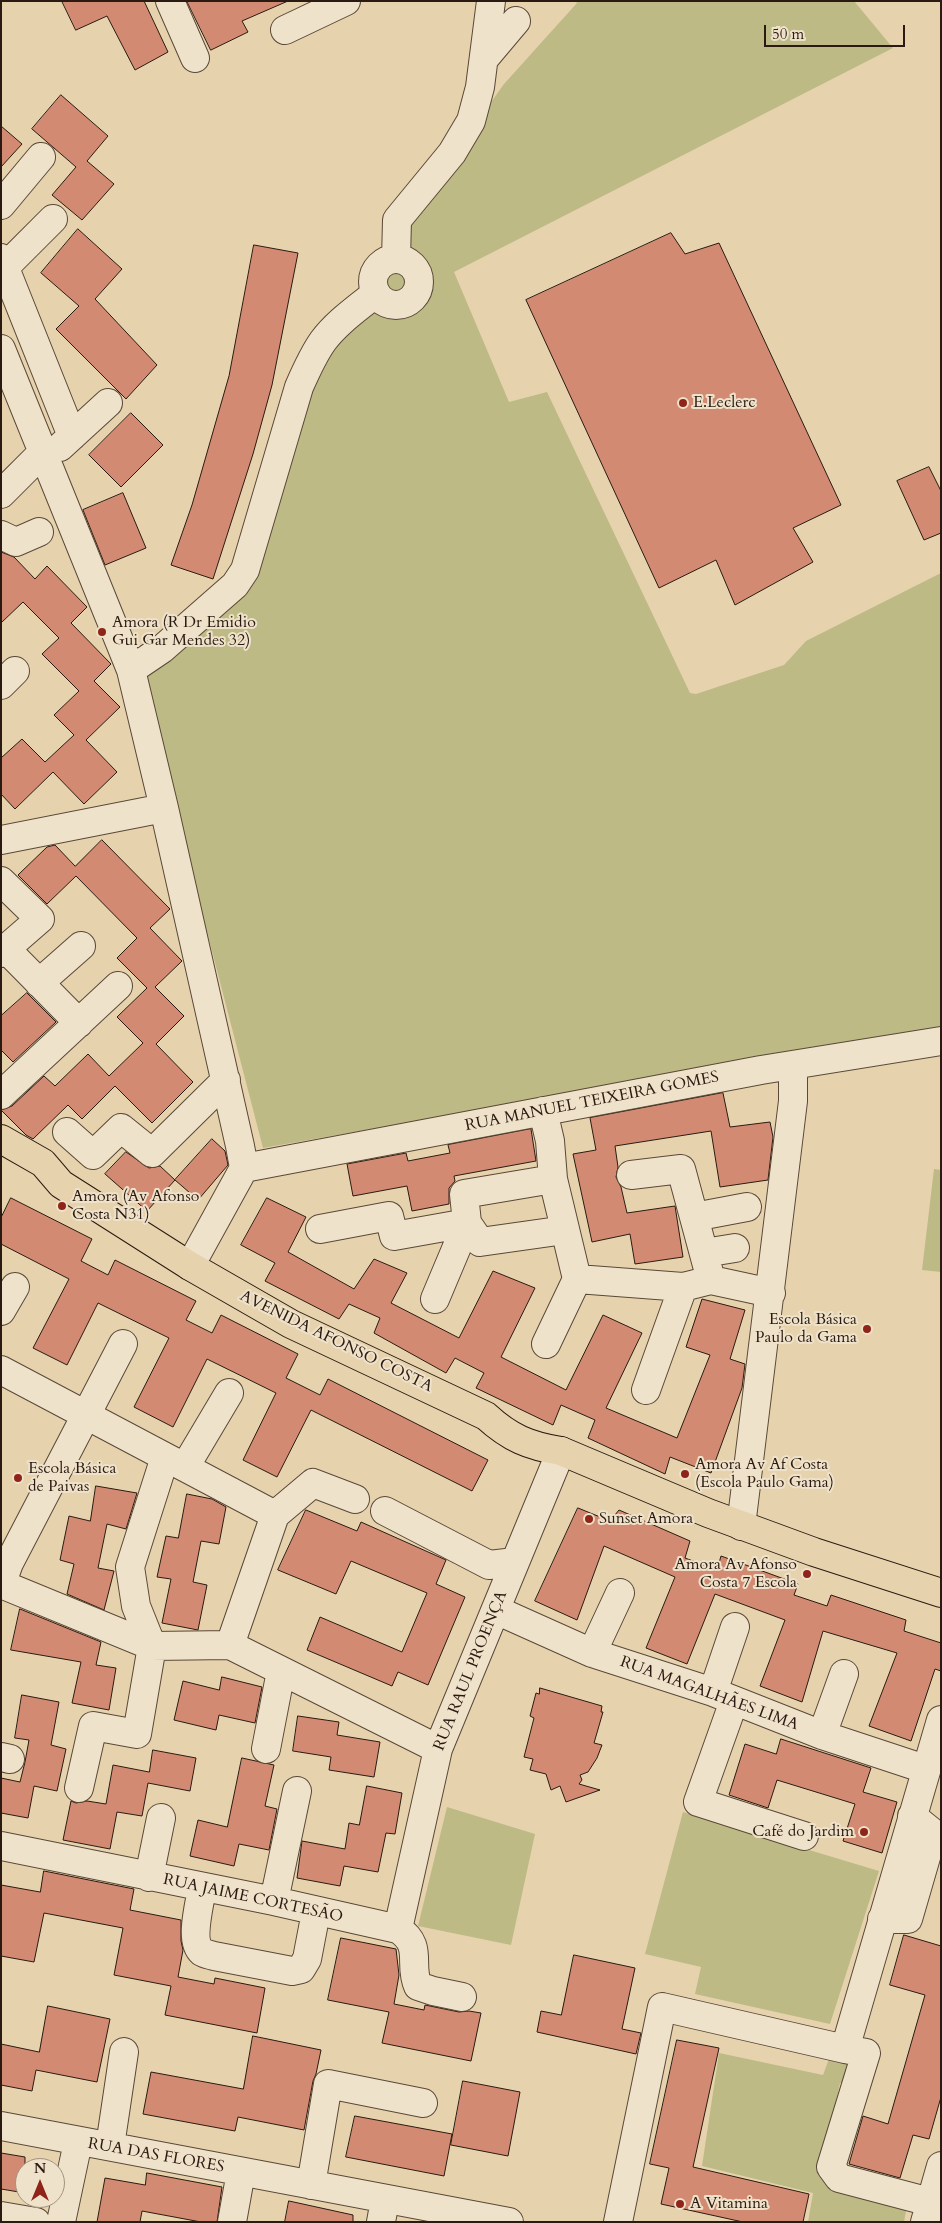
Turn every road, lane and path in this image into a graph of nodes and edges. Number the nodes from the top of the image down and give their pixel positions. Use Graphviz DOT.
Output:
graph roads {
  1 [pos="170,1"];
  2 [pos="346,1"];
  3 [pos="490,1"];
  4 [pos="516,21"];
  5 [pos="285,30"];
  6 [pos="195,58"];
  7 [pos="484,59"];
  8 [pos="41,157"];
  9 [pos="1,205"];
  10 [pos="53,218"];
  11 [pos="396,259"];
  12 [pos="3,262"];
  13 [pos="376,294"];
  14 [pos="1,349"];
  15 [pos="108,403"];
  16 [pos="72,436"];
  17 [pos="44,456"];
  18 [pos="1,494"];
  19 [pos="39,532"];
  20 [pos="1,535"];
  21 [pos="131,670"];
  22 [pos="164,808"];
  23 [pos="1,840"];
  24 [pos="1,881"];
  25 [pos="81,946"];
  26 [pos="4,951"];
  27 [pos="39,983"];
  28 [pos="118,986"];
  29 [pos="79,1023"];
  30 [pos="941,1041"];
  31 [pos="793,1065"];
  32 [pos="226,1080"];
  33 [pos="1,1095"];
  34 [pos="543,1112"];
  35 [pos="67,1132"];
  36 [pos="1,1139"];
  37 [pos="1,1156"];
  38 [pos="244,1168"];
  39 [pos="631,1175"];
  40 [pos="553,1179"];
  41 [pos="61,1184"];
  42 [pos="747,1207"];
  43 [pos="694,1217"];
  44 [pos="467,1222"];
  45 [pos="320,1229"];
  46 [pos="565,1230"];
  47 [pos="735,1248"];
  48 [pos="704,1253"];
  49 [pos="190,1266"];
  50 [pos="577,1279"];
  51 [pos="711,1280"];
  52 [pos="16,1286"];
  53 [pos="684,1286"];
  54 [pos="771,1293"];
  55 [pos="435,1299"];
  56 [pos="1,1311"];
  57 [pos="123,1344"];
  58 [pos="546,1344"];
  59 [pos="1,1370"];
  60 [pos="646,1390"];
  61 [pos="229,1394"];
  62 [pos="86,1416"];
  63 [pos="562,1450"];
  64 [pos="175,1462"];
  65 [pos="355,1500"];
  66 [pos="385,1511"];
  67 [pos="275,1515"];
  68 [pos="741,1526"];
  69 [pos="502,1563"];
  70 [pos="1,1584"];
  71 [pos="620,1593"];
  72 [pos="941,1593"];
  73 [pos="496,1610"];
  74 [pos="735,1628"];
  75 [pos="230,1645"];
  76 [pos="152,1646"];
  77 [pos="592,1652"];
  78 [pos="281,1671"];
  79 [pos="844,1674"];
  80 [pos="723,1696"];
  81 [pos="941,1720"];
  82 [pos="822,1735"];
  83 [pos="266,1749"];
  84 [pos="438,1749"];
  85 [pos="925,1769"];
  86 [pos="79,1788"];
  87 [pos="297,1791"];
  88 [pos="161,1818"];
  89 [pos="804,1836"];
  90 [pos="1,1846"];
  91 [pos="149,1877"];
  92 [pos="202,1888"];
  93 [pos="274,1901"];
  94 [pos="316,1912"];
  95 [pos="398,1929"];
  96 [pos="462,1997"];
  97 [pos="845,2049"];
  98 [pos="124,2052"];
  99 [pos="423,2103"];
  100 [pos="1,2126"];
  101 [pos="78,2142"];
  102 [pos="110,2146"];
  103 [pos="941,2166"];
  104 [pos="241,2172"];
  105 [pos="311,2185"];
  106 [pos="383,2211"];
  107 [pos="928,2212"];
  108 [pos="1,2216"];
  109 [pos="459,2217"];
  110 [pos="619,2219"];
  111 [pos="36,2222"];
  112 [pos="61,2222"];
  113 [pos="232,2222"];
  114 [pos="508,2222"];
  1 -- 6 [label="street"];
  2 -- 5 [label="street"];
  3 -- 7 [label="street"];
  4 -- 7 [label="street"];
  7 -- 11 [label="street"];
  8 -- 9 [label="street"];
  10 -- 12 [label="street"];
  11 -- 13 [label="street"];
  11 -- 13 [label="street"];
  12 -- 16 [label="street"];
  13 -- 21 [label="street"];
  14 -- 17 [label="street"];
  15 -- 16 [label="street"];
  16 -- 17 [label="street"];
  17 -- 18 [label="street"];
  17 -- 21 [label="street"];
  19 -- 20 [label="street"];
  21 -- 22 [label="street"];
  22 -- 23 [label="street"];
  22 -- 32 [label="street"];
  24 -- 26 [label="street"];
  25 -- 27 [label="street"];
  26 -- 27 [label="street"];
  27 -- 29 [label="street"];
  28 -- 29 [label="street"];
  29 -- 33 [label="street"];
  30 -- 31 [label="street, RUA MANUEL TEIXEIRA GOMES"];
  31 -- 34 [label="street, RUA MANUEL TEIXEIRA GOMES"];
  31 -- 54 [label="street"];
  32 -- 35 [label="street"];
  32 -- 38 [label="street"];
  34 -- 38 [label="street, RUA MANUEL TEIXEIRA GOMES"];
  34 -- 40 [label="street"];
  36 -- 41 [label="main road, AVENIDA AFONSO COSTA"];
  37 -- 41 [label="main road, AVENIDA AFONSO COSTA"];
  38 -- 49 [label="street"];
  39 -- 43 [label="street"];
  40 -- 44 [label="street"];
  40 -- 46 [label="street"];
  41 -- 49 [label="main road, AVENIDA AFONSO COSTA"];
  42 -- 43 [label="street"];
  43 -- 48 [label="street"];
  44 -- 45 [label="street"];
  44 -- 46 [label="street"];
  44 -- 55 [label="street"];
  46 -- 50 [label="street"];
  47 -- 48 [label="street"];
  48 -- 51 [label="street"];
  49 -- 63 [label="main road, AVENIDA AFONSO COSTA"];
  50 -- 53 [label="street"];
  50 -- 58 [label="street"];
  51 -- 53 [label="street"];
  51 -- 54 [label="street"];
  52 -- 56 [label="street"];
  53 -- 60 [label="street"];
  54 -- 68 [label="street"];
  57 -- 62 [label="street"];
  59 -- 62 [label="street"];
  61 -- 64 [label="street"];
  62 -- 64 [label="street"];
  62 -- 70 [label="street"];
  63 -- 68 [label="main road, AVENIDA AFONSO COSTA"];
  63 -- 69 [label="street, RUA RAUL PROENÇA"];
  64 -- 67 [label="street"];
  64 -- 76 [label="street"];
  65 -- 67 [label="street"];
  66 -- 69 [label="street"];
  67 -- 75 [label="street"];
  68 -- 72 [label="main road, AVENIDA AFONSO COSTA"];
  69 -- 73 [label="street, RUA RAUL PROENÇA"];
  70 -- 76 [label="street"];
  71 -- 77 [label="street"];
  73 -- 77 [label="street, RUA MAGALHÃES LIMA"];
  73 -- 84 [label="street, RUA RAUL PROENÇA"];
  74 -- 80 [label="street"];
  75 -- 76 [label="street"];
  75 -- 78 [label="street"];
  76 -- 86 [label="street"];
  77 -- 80 [label="street, RUA MAGALHÃES LIMA"];
  78 -- 83 [label="street"];
  78 -- 84 [label="street"];
  79 -- 82 [label="street"];
  80 -- 82 [label="street, RUA MAGALHÃES LIMA"];
  80 -- 89 [label="street"];
  81 -- 85 [label="street"];
  82 -- 85 [label="street, RUA MAGALHÃES LIMA"];
  84 -- 95 [label="street, RUA RAUL PROENÇA"];
  85 -- 97 [label="street"];
  87 -- 93 [label="street"];
  88 -- 91 [label="street"];
  90 -- 91 [label="street, RUA JAIME CORTESÃO"];
  91 -- 92 [label="street, RUA JAIME CORTESÃO"];
  92 -- 93 [label="street, RUA JAIME CORTESÃO"];
  92 -- 94 [label="street"];
  93 -- 94 [label="street, RUA JAIME CORTESÃO"];
  94 -- 95 [label="street, RUA JAIME CORTESÃO"];
  95 -- 96 [label="street"];
  97 -- 107 [label="street"];
  97 -- 110 [label="street"];
  98 -- 102 [label="street"];
  99 -- 105 [label="street"];
  100 -- 101 [label="street, RUA DAS FLORES"];
  101 -- 102 [label="street, RUA DAS FLORES"];
  101 -- 112 [label="street"];
  102 -- 104 [label="street, RUA DAS FLORES"];
  103 -- 107 [label="street"];
  104 -- 105 [label="street, RUA DAS FLORES"];
  104 -- 113 [label="street"];
  105 -- 106 [label="street, RUA DAS FLORES"];
  106 -- 109 [label="street, RUA DAS FLORES"];
  108 -- 111 [label="street"];
  109 -- 114 [label="street, RUA DAS FLORES"];
}
